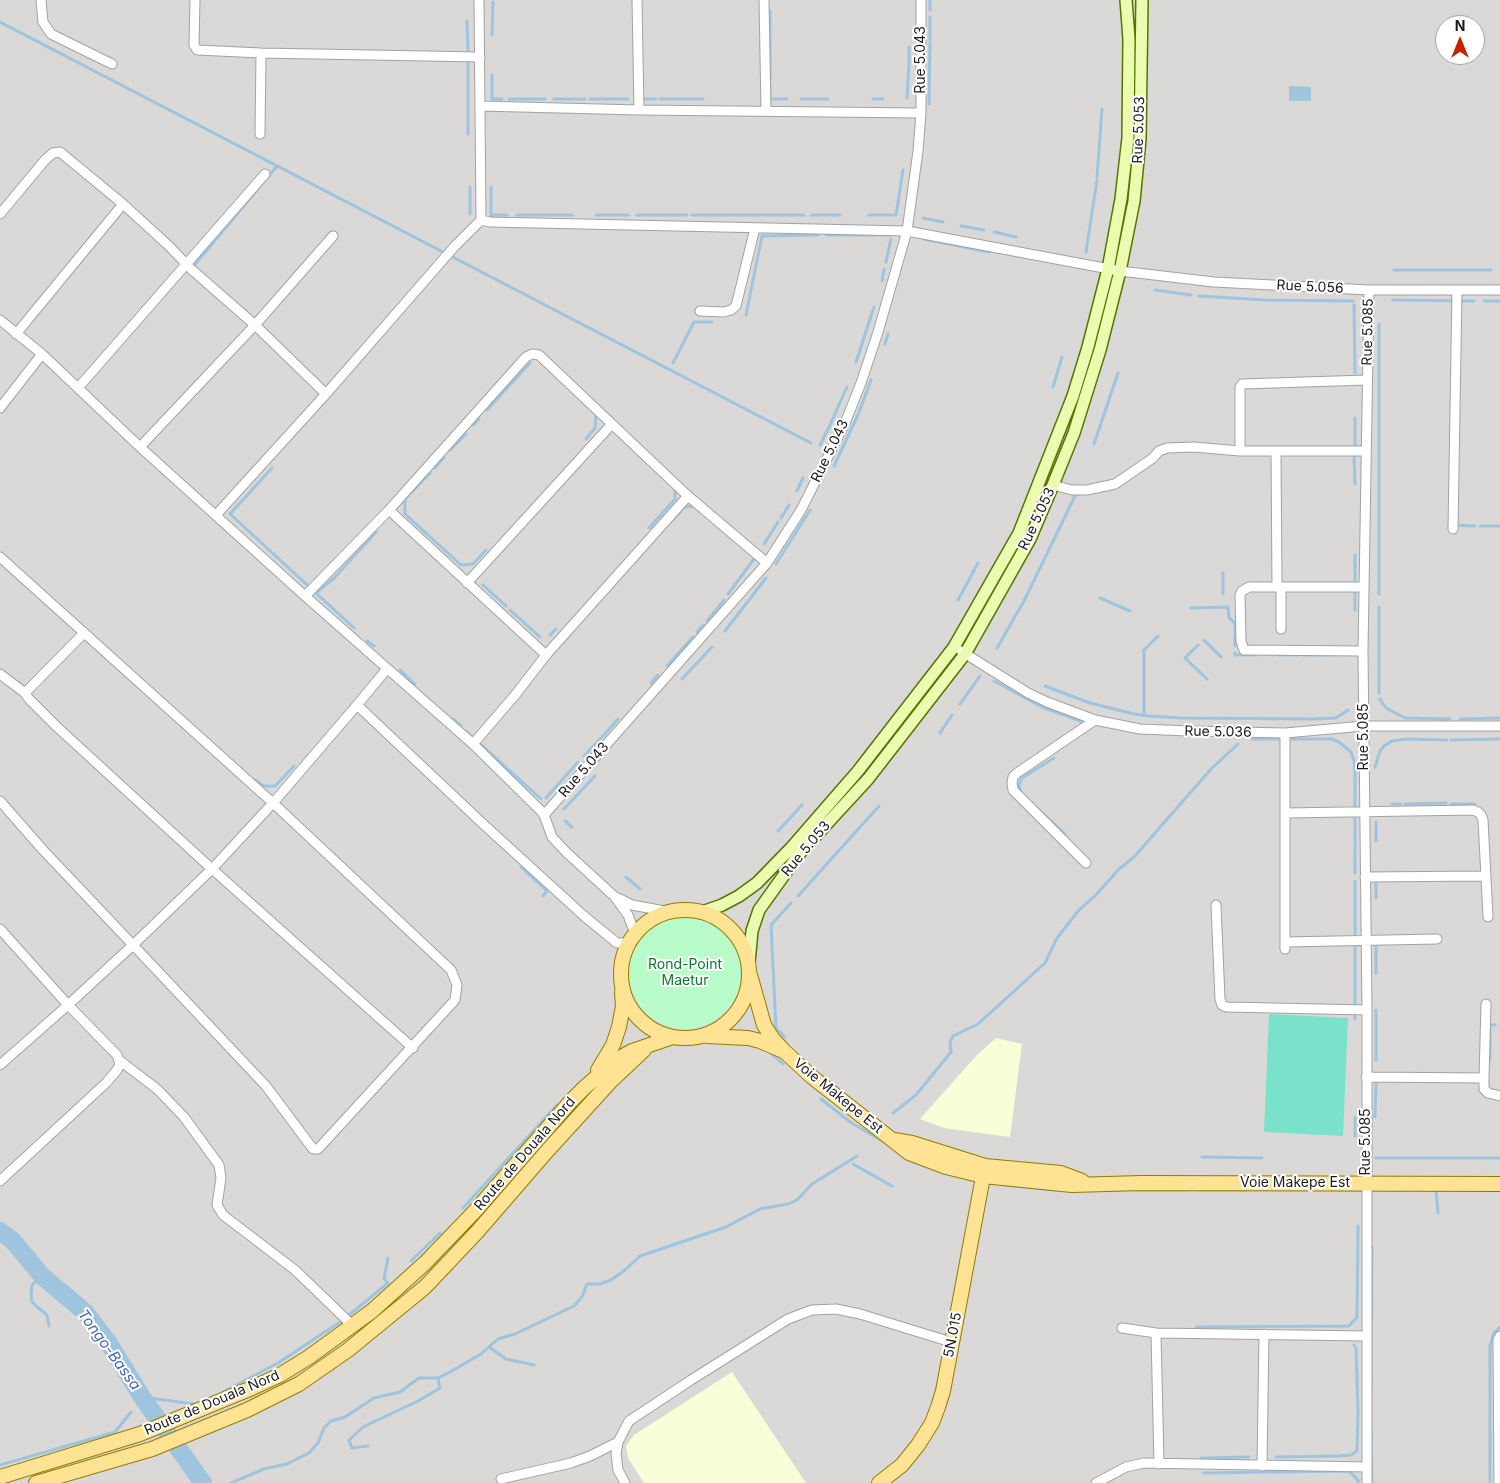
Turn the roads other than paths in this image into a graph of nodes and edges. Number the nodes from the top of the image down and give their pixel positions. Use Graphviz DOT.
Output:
graph roads {
  1 [pos="40,0"];
  2 [pos="195,0"];
  3 [pos="479,0"];
  4 [pos="637,0"];
  5 [pos="764,0"];
  6 [pos="921,0"];
  7 [pos="1126,0"];
  8 [pos="1142,0"];
  9 [pos="261,53"];
  10 [pos="480,57"];
  11 [pos="112,64"];
  12 [pos="480,106"];
  13 [pos="639,110"];
  14 [pos="766,111"];
  15 [pos="921,112"];
  16 [pos="260,134"];
  17 [pos="264,174"];
  18 [pos="123,204"];
  19 [pos="0,214"];
  20 [pos="481,220"];
  21 [pos="755,228"];
  22 [pos="907,231"];
  23 [pos="333,236"];
  24 [pos="186,264"];
  25 [pos="1108,269"];
  26 [pos="1120,271"];
  27 [pos="1369,290"];
  28 [pos="1457,290"];
  29 [pos="1500,290"];
  30 [pos="700,311"];
  31 [pos="0,320"];
  32 [pos="255,325"];
  33 [pos="16,334"];
  34 [pos="42,354"];
  35 [pos="1368,380"];
  36 [pos="78,388"];
  37 [pos="326,394"];
  38 [pos="0,408"];
  39 [pos="611,424"];
  40 [pos="140,447"];
  41 [pos="1240,451"];
  42 [pos="1276,451"];
  43 [pos="1366,451"];
  44 [pos="1053,485"];
  45 [pos="688,496"];
  46 [pos="389,510"];
  47 [pos="216,515"];
  48 [pos="1453,529"];
  49 [pos="0,557"];
  50 [pos="767,563"];
  51 [pos="467,583"];
  52 [pos="1279,587"];
  53 [pos="1364,587"];
  54 [pos="304,596"];
  55 [pos="1281,629"];
  56 [pos="84,633"];
  57 [pos="954,647"];
  58 [pos="1363,651"];
  59 [pos="965,654"];
  60 [pos="546,655"];
  61 [pos="387,669"];
  62 [pos="0,674"];
  63 [pos="25,694"];
  64 [pos="357,705"];
  65 [pos="1095,720"];
  66 [pos="1364,726"];
  67 [pos="1500,726"];
  68 [pos="1285,733"];
  69 [pos="473,744"];
  70 [pos="0,801"];
  71 [pos="273,803"];
  72 [pos="1285,813"];
  73 [pos="1364,813"];
  74 [pos="544,815"];
  75 [pos="1086,863"];
  76 [pos="212,869"];
  77 [pos="1486,876"];
  78 [pos="1365,877"];
  79 [pos="615,897"];
  80 [pos="1216,905"];
  81 [pos="670,912"];
  82 [pos="702,912"];
  83 [pos="1488,917"];
  84 [pos="0,929"];
  85 [pos="632,939"];
  86 [pos="1437,939"];
  87 [pos="1366,941"];
  88 [pos="132,945"];
  89 [pos="749,968"];
  90 [pos="622,987"];
  91 [pos="1486,1004"];
  92 [pos="68,1006"];
  93 [pos="1367,1010"];
  94 [pos="673,1037"];
  95 [pos="698,1037"];
  96 [pos="652,1043"];
  97 [pos="413,1048"];
  98 [pos="784,1051"];
  99 [pos="119,1060"];
  100 [pos="0,1066"];
  101 [pos="1366,1076"];
  102 [pos="1484,1078"];
  103 [pos="585,1086"];
  104 [pos="1500,1096"];
  105 [pos="984,1171"];
  106 [pos="0,1181"];
  107 [pos="1366,1184"];
  108 [pos="1500,1184"];
  109 [pos="353,1326"];
  110 [pos="1122,1328"];
  111 [pos="1156,1333"];
  112 [pos="1264,1334"];
  113 [pos="1366,1336"];
  114 [pos="1500,1336"];
  115 [pos="951,1342"];
  116 [pos="1499,1426"];
  117 [pos="618,1442"];
  118 [pos="59,1460"];
  119 [pos="1159,1464"];
  120 [pos="1262,1466"];
  121 [pos="1367,1467"];
  122 [pos="63,1475"];
  123 [pos="0,1476"];
  124 [pos="501,1479"];
  125 [pos="36,1483"];
  126 [pos="625,1483"];
  127 [pos="879,1483"];
  128 [pos="1096,1483"];
  129 [pos="1367,1483"];
  130 [pos="1499,1483"];
  1 -- 11 [label="street"];
  2 -- 9 [label="street"];
  3 -- 10 [label="street"];
  4 -- 13 [label="street"];
  5 -- 14 [label="street"];
  6 -- 15 [label="street, Rue 5.043"];
  7 -- 25 [label="main road, Rue 5.053"];
  8 -- 26 [label="main road, Rue 5.053"];
  9 -- 10 [label="street"];
  9 -- 16 [label="street"];
  10 -- 12 [label="street"];
  12 -- 13 [label="street"];
  12 -- 20 [label="street"];
  13 -- 14 [label="street"];
  14 -- 15 [label="street"];
  15 -- 22 [label="street, Rue 5.043"];
  17 -- 24 [label="street"];
  18 -- 19 [label="street"];
  18 -- 24 [label="street"];
  18 -- 33 [label="street"];
  20 -- 21 [label="street, Rue 5.056"];
  20 -- 37 [label="street"];
  21 -- 22 [label="street, Rue 5.056"];
  21 -- 30 [label="street"];
  22 -- 25 [label="street, Rue 5.056"];
  22 -- 50 [label="street, Rue 5.043"];
  23 -- 32 [label="street"];
  24 -- 32 [label="street"];
  24 -- 36 [label="street"];
  25 -- 26 [label="street, Rue 5.056"];
  25 -- 57 [label="main road, Rue 5.053"];
  26 -- 27 [label="street, Rue 5.056"];
  26 -- 44 [label="main road, Rue 5.053"];
  27 -- 28 [label="street, Rue 5.056"];
  27 -- 35 [label="street, Rue 5.085"];
  28 -- 29 [label="street, Rue 5.056"];
  28 -- 48 [label="street"];
  31 -- 33 [label="street"];
  32 -- 37 [label="street"];
  32 -- 40 [label="street"];
  33 -- 34 [label="street"];
  34 -- 36 [label="street"];
  34 -- 38 [label="street"];
  35 -- 41 [label="street"];
  35 -- 43 [label="street, Rue 5.085"];
  36 -- 40 [label="street"];
  37 -- 47 [label="street"];
  39 -- 45 [label="street"];
  39 -- 46 [label="street"];
  39 -- 51 [label="street"];
  40 -- 47 [label="street"];
  41 -- 42 [label="street"];
  41 -- 44 [label="street"];
  42 -- 43 [label="street"];
  42 -- 52 [label="street"];
  43 -- 53 [label="street, Rue 5.085"];
  44 -- 59 [label="main road, Rue 5.053"];
  45 -- 50 [label="street"];
  45 -- 60 [label="street"];
  46 -- 51 [label="street"];
  46 -- 54 [label="street"];
  47 -- 54 [label="street"];
  49 -- 56 [label="street"];
  50 -- 74 [label="street, Rue 5.043"];
  51 -- 60 [label="street"];
  52 -- 53 [label="street"];
  52 -- 55 [label="street"];
  52 -- 58 [label="street"];
  53 -- 58 [label="street, Rue 5.085"];
  54 -- 61 [label="street"];
  56 -- 63 [label="street"];
  56 -- 71 [label="street"];
  57 -- 59 [label="street, Rue 5.036"];
  57 -- 82 [label="main road, Rue 5.053"];
  58 -- 66 [label="street, Rue 5.085"];
  59 -- 65 [label="street, Rue 5.036"];
  59 -- 89 [label="main road, Rue 5.053"];
  60 -- 69 [label="street"];
  61 -- 64 [label="street"];
  61 -- 69 [label="street"];
  62 -- 63 [label="street"];
  63 -- 76 [label="street"];
  64 -- 71 [label="street"];
  64 -- 85 [label="street"];
  65 -- 68 [label="street, Rue 5.036"];
  65 -- 75 [label="street"];
  66 -- 67 [label="street, Rue 5.036"];
  66 -- 68 [label="street, Rue 5.036"];
  66 -- 73 [label="street, Rue 5.085"];
  68 -- 72 [label="street"];
  69 -- 74 [label="street"];
  70 -- 88 [label="street"];
  71 -- 76 [label="street"];
  71 -- 97 [label="street"];
  72 -- 73 [label="street"];
  72 -- 87 [label="street"];
  73 -- 77 [label="street"];
  73 -- 78 [label="street, Rue 5.085"];
  74 -- 79 [label="street"];
  76 -- 88 [label="street"];
  76 -- 97 [label="street"];
  77 -- 78 [label="street"];
  77 -- 83 [label="street"];
  78 -- 87 [label="street, Rue 5.085"];
  79 -- 81 [label="street"];
  79 -- 85 [label="street"];
  80 -- 93 [label="street"];
  81 -- 82 [label="main road"];
  81 -- 85 [label="main road"];
  82 -- 89 [label="main road"];
  84 -- 92 [label="street"];
  85 -- 90 [label="main road"];
  86 -- 87 [label="street"];
  87 -- 93 [label="street, Rue 5.085"];
  88 -- 92 [label="street"];
  88 -- 97 [label="street"];
  89 -- 95 [label="main road"];
  89 -- 98 [label="main road"];
  90 -- 94 [label="main road"];
  90 -- 103 [label="main road"];
  91 -- 102 [label="street"];
  92 -- 99 [label="street"];
  92 -- 100 [label="street"];
  93 -- 101 [label="street, Rue 5.085"];
  94 -- 95 [label="main road"];
  94 -- 96 [label="main road"];
  95 -- 98 [label="main road"];
  96 -- 103 [label="main road"];
  96 -- 122 [label="main road, Route de Douala Nord"];
  98 -- 105 [label="main road, Voie Makepe Est"];
  99 -- 106 [label="street"];
  99 -- 109 [label="street"];
  101 -- 102 [label="street"];
  101 -- 107 [label="street, Rue 5.085"];
  102 -- 104 [label="street"];
  103 -- 109 [label="main road, Route de Douala Nord"];
  105 -- 107 [label="main road, Voie Makepe Est"];
  105 -- 115 [label="main road, 5N.015"];
  107 -- 108 [label="main road, Voie Makepe Est"];
  107 -- 113 [label="street, Rue 5.085"];
  109 -- 118 [label="main road, Route de Douala Nord"];
  110 -- 111 [label="street"];
  111 -- 112 [label="street"];
  111 -- 119 [label="street"];
  112 -- 113 [label="street"];
  112 -- 120 [label="street"];
  113 -- 121 [label="street, Rue 5.085"];
  114 -- 116 [label="street"];
  115 -- 117 [label="street"];
  115 -- 127 [label="main road, 5N.015"];
  116 -- 130 [label="street"];
  117 -- 124 [label="street"];
  117 -- 126 [label="street"];
  118 -- 122 [label="main road"];
  118 -- 123 [label="main road, Route de Douala Nord"];
  119 -- 120 [label="street"];
  119 -- 128 [label="street"];
  120 -- 121 [label="street"];
  121 -- 129 [label="street, Rue 5.085"];
  122 -- 125 [label="main road, Route de Douala Nord"];
}
